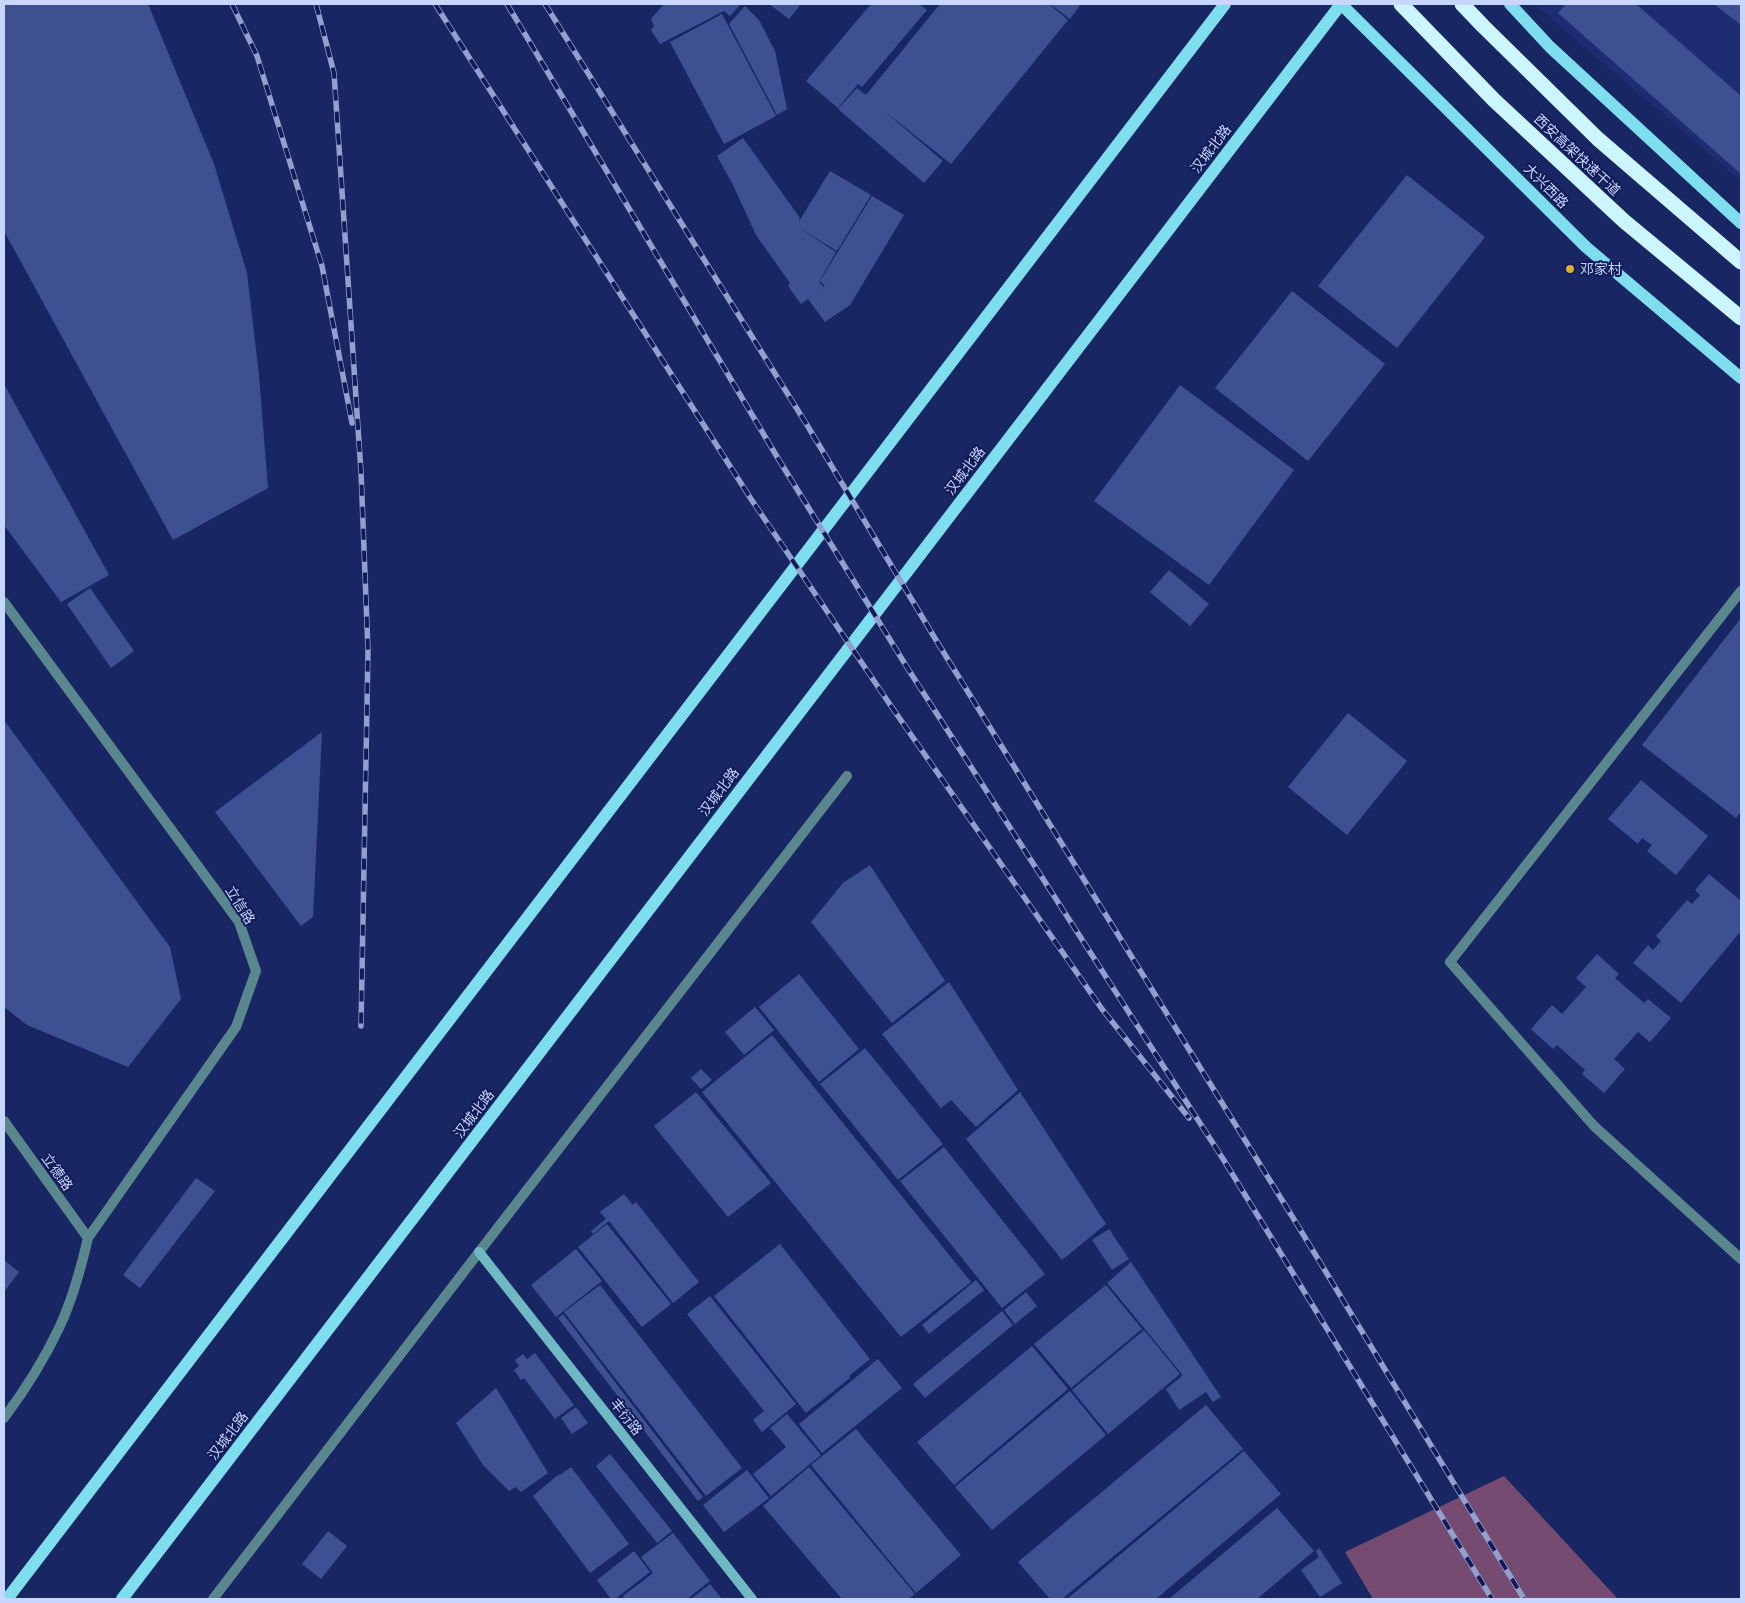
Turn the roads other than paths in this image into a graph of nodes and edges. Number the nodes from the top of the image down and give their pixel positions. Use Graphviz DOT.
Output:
graph roads {
  1 [pos="1225,4"];
  2 [pos="1341,4"];
  3 [pos="1401,4"];
  4 [pos="1462,4"];
  5 [pos="1510,4"];
  6 [pos="1741,223"];
  7 [pos="1741,262"];
  8 [pos="1741,318"];
  9 [pos="1741,378"];
  10 [pos="1741,591"];
  11 [pos="4,602"];
  12 [pos="847,776"];
  13 [pos="4,1121"];
  14 [pos="88,1238"];
  15 [pos="478,1252"];
  16 [pos="1741,1259"];
  17 [pos="4,1418"];
  18 [pos="7,1599"];
  19 [pos="122,1599"];
  20 [pos="214,1599"];
  21 [pos="752,1599"];
  1 -- 18 [label="main road"];
  2 -- 9 [label="main road, 大兴西路"];
  2 -- 19 [label="main road, 汉城北路"];
  3 -- 8 [label="highway, 西安高架快速干道"];
  4 -- 7 [label="highway, 西安高架快速干道"];
  5 -- 6 [label="main road"];
  10 -- 16 [label="street"];
  11 -- 14 [label="street, 立信路"];
  12 -- 15 [label="street"];
  13 -- 14 [label="street, 立德路"];
  14 -- 17 [label="street"];
  15 -- 20 [label="street"];
  15 -- 21 [label="street, 丰衍路"];
}
